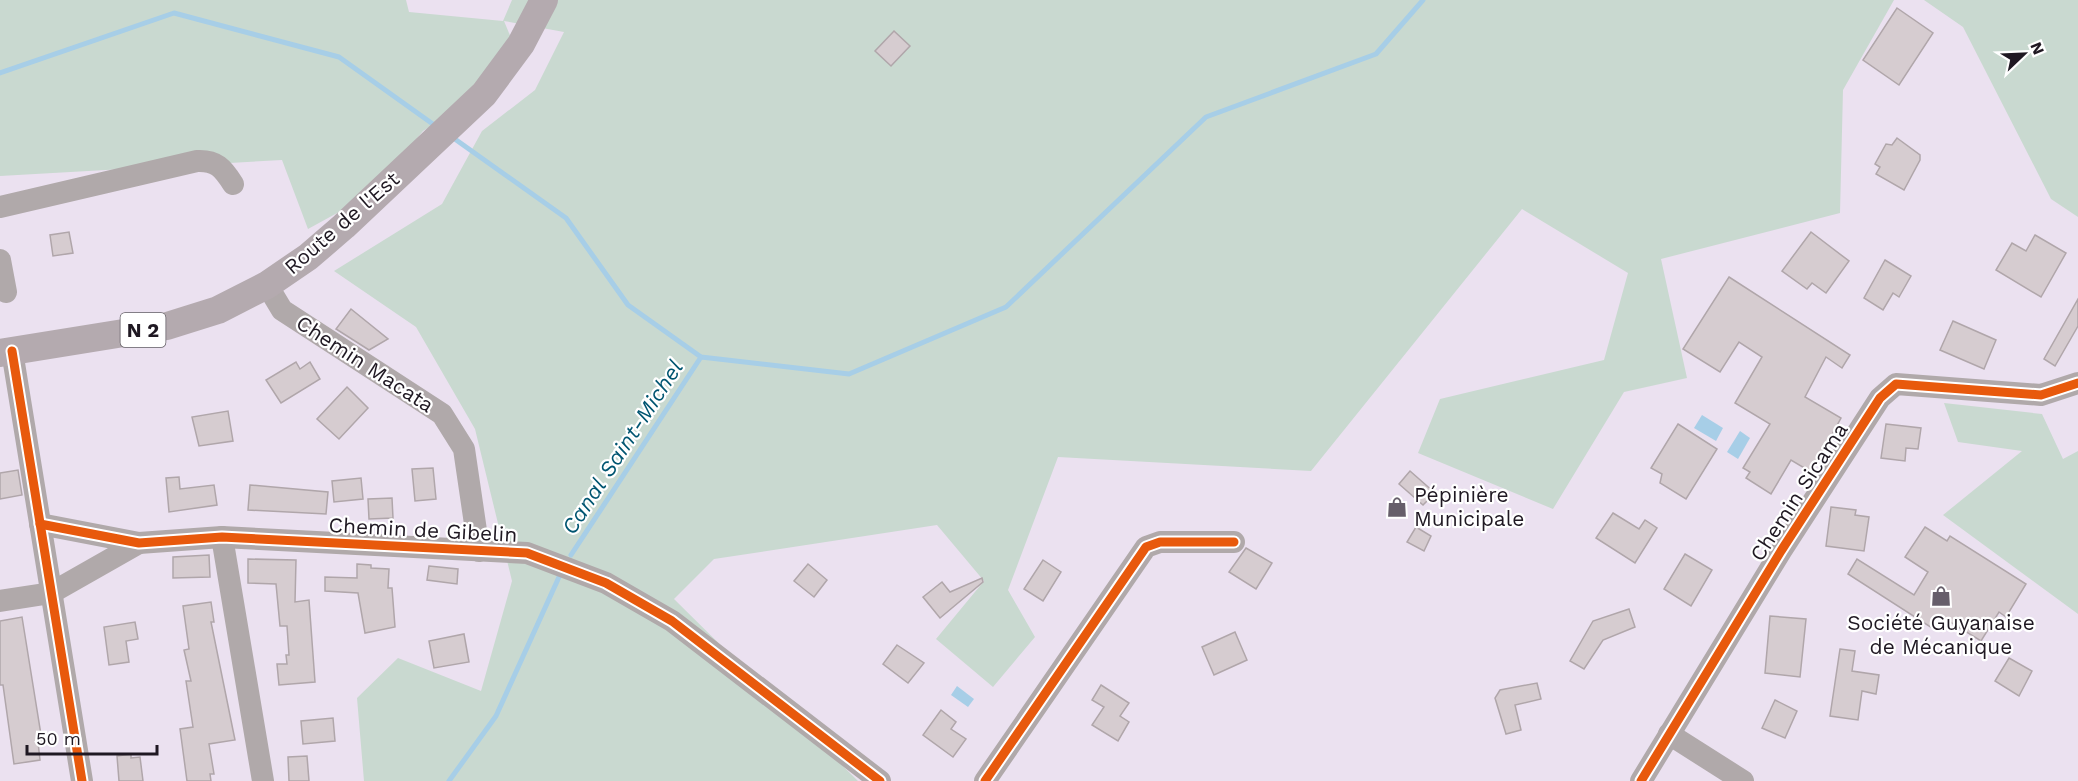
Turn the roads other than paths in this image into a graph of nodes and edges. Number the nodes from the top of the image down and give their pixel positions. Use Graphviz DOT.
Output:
graph roads {
  1 [pos="544,0"];
  2 [pos="233,184"];
  3 [pos="0,207"];
  4 [pos="0,260"];
  5 [pos="267,285"];
  6 [pos="6,292"];
  7 [pos="6,352"];
  8 [pos="2078,383"];
  9 [pos="40,524"];
  10 [pos="222,537"];
  11 [pos="1234,542"];
  12 [pos="139,543"];
  13 [pos="479,551"];
  14 [pos="51,593"];
  15 [pos="0,601"];
  16 [pos="1669,734"];
  17 [pos="76,780"];
  18 [pos="263,781"];
  19 [pos="880,781"];
  20 [pos="985,781"];
  21 [pos="1641,781"];
  22 [pos="1743,781"];
  1 -- 5 [label="main road, Route de l'Est / N 2"];
  2 -- 3 [label="street"];
  4 -- 6 [label="street"];
  5 -- 7 [label="main road, Route de l'Est / N 2"];
  5 -- 13 [label="street, Chemin Macata"];
  7 -- 9 [label="street"];
  8 -- 16 [label="street, Chemin Sicama"];
  9 -- 12 [label="street, Chemin de Gibelin"];
  9 -- 14 [label="street"];
  10 -- 12 [label="street, Chemin de Gibelin"];
  10 -- 13 [label="street, Chemin de Gibelin"];
  10 -- 18 [label="street"];
  11 -- 20 [label="street"];
  12 -- 14 [label="street, Chemin de Gibelin"];
  13 -- 19 [label="street, Chemin de Gibelin"];
  14 -- 15 [label="street"];
  14 -- 17 [label="street"];
  16 -- 21 [label="street, Chemin Sicama"];
  16 -- 22 [label="street"];
}
